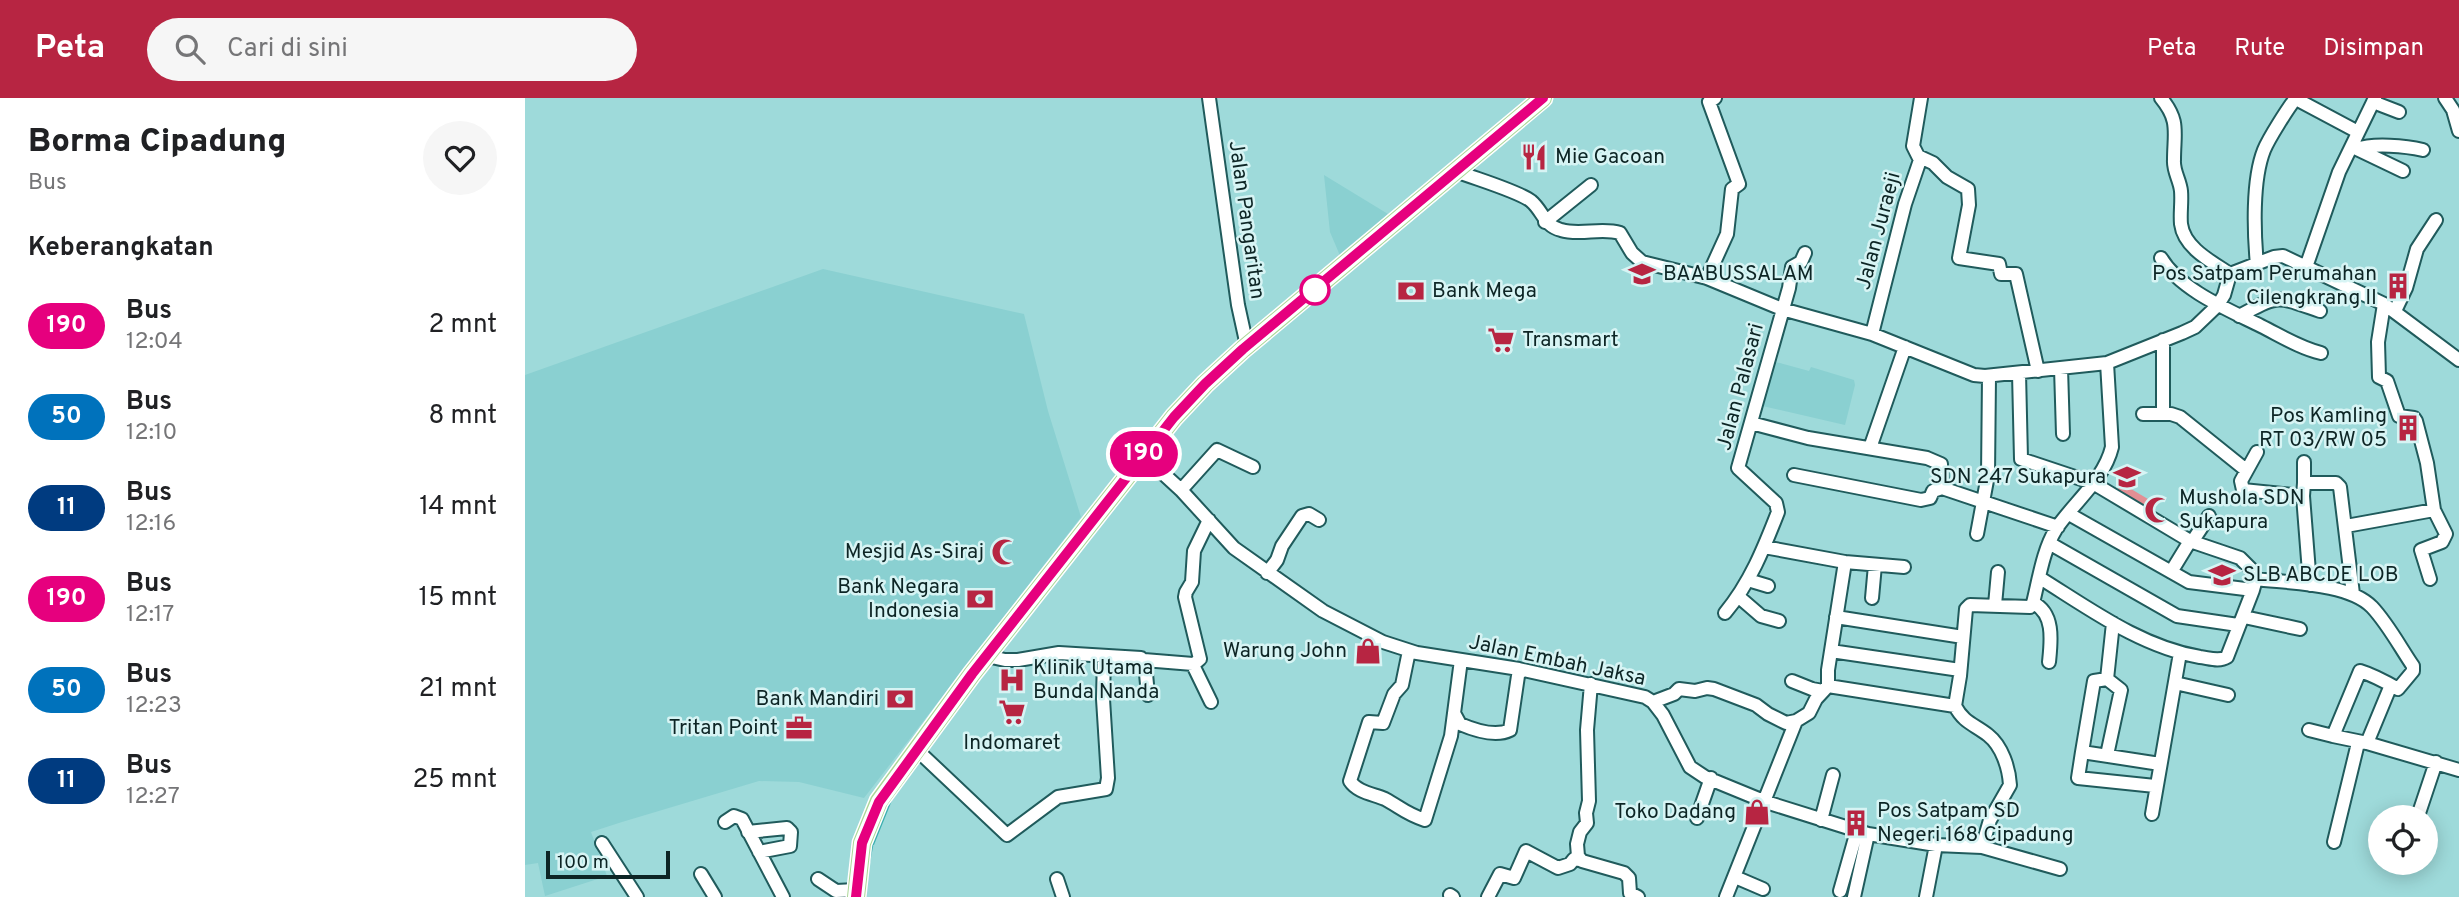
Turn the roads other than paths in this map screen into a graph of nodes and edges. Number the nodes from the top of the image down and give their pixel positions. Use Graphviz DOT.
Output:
graph roads {
  1 [pos="1209,98"];
  2 [pos="1543,98"];
  3 [pos="1715,98"];
  4 [pos="1921,98"];
  5 [pos="2161,98"];
  6 [pos="2296,98"];
  7 [pos="2445,98"];
  8 [pos="2374,100"];
  9 [pos="2456,105"];
  10 [pos="2399,112"];
  11 [pos="2459,131"];
  12 [pos="2358,132"];
  13 [pos="2354,147"];
  14 [pos="2423,150"];
  15 [pos="1920,157"];
  16 [pos="1455,171"];
  17 [pos="2403,171"];
  18 [pos="1591,185"];
  19 [pos="2436,220"];
  20 [pos="1545,222"];
  21 [pos="1805,253"];
  22 [pos="2161,258"];
  23 [pos="2257,265"];
  24 [pos="2307,267"];
  25 [pos="2230,274"];
  26 [pos="1707,278"];
  27 [pos="2384,304"];
  28 [pos="2218,305"];
  29 [pos="1782,309"];
  30 [pos="2319,311"];
  31 [pos="2396,311"];
  32 [pos="2239,316"];
  33 [pos="1872,334"];
  34 [pos="2163,340"];
  35 [pos="1247,346"];
  36 [pos="1905,347"];
  37 [pos="2321,354"];
  38 [pos="2459,360"];
  39 [pos="2107,363"];
  40 [pos="2061,369"];
  41 [pos="2038,371"];
  42 [pos="2019,373"];
  43 [pos="1989,377"];
  44 [pos="2143,414"];
  45 [pos="2163,414"];
  46 [pos="1751,423"];
  47 [pos="2063,435"];
  48 [pos="1871,448"];
  49 [pos="2257,453"];
  50 [pos="1143,455"];
  51 [pos="2304,462"];
  52 [pos="1253,467"];
  53 [pos="2246,470"];
  54 [pos="1794,475"];
  55 [pos="2093,483"];
  56 [pos="1942,488"];
  57 [pos="1181,490"];
  58 [pos="2303,490"];
  59 [pos="1984,501"];
  60 [pos="2434,510"];
  61 [pos="2069,514"];
  62 [pos="2209,516"];
  63 [pos="1209,520"];
  64 [pos="1319,520"];
  65 [pos="2346,526"];
  66 [pos="2058,527"];
  67 [pos="1977,534"];
  68 [pos="2191,541"];
  69 [pos="2049,543"];
  70 [pos="1764,547"];
  71 [pos="1845,562"];
  72 [pos="1875,565"];
  73 [pos="1904,567"];
  74 [pos="1998,572"];
  75 [pos="2171,572"];
  76 [pos="1267,573"];
  77 [pos="2039,578"];
  78 [pos="2430,579"];
  79 [pos="1748,580"];
  80 [pos="2255,585"];
  81 [pos="2310,585"];
  82 [pos="1768,586"];
  83 [pos="2353,594"];
  84 [pos="1738,597"];
  85 [pos="1872,598"];
  86 [pos="2033,603"];
  87 [pos="1995,605"];
  88 [pos="1725,613"];
  89 [pos="1836,617"];
  90 [pos="1779,621"];
  91 [pos="2241,621"];
  92 [pos="2113,623"];
  93 [pos="2300,629"];
  94 [pos="1963,637"];
  95 [pos="1409,651"];
  96 [pos="1831,651"];
  97 [pos="2179,653"];
  98 [pos="987,656"];
  99 [pos="1104,656"];
  100 [pos="1144,660"];
  101 [pos="1461,660"];
  102 [pos="2049,662"];
  103 [pos="1193,664"];
  104 [pos="1520,669"];
  105 [pos="1960,670"];
  106 [pos="2107,679"];
  107 [pos="1792,681"];
  108 [pos="2175,683"];
  109 [pos="1591,684"];
  110 [pos="2391,685"];
  111 [pos="1826,689"];
  112 [pos="1148,695"];
  113 [pos="2228,695"];
  114 [pos="1211,702"];
  115 [pos="1653,702"];
  116 [pos="1955,706"];
  117 [pos="1454,713"];
  118 [pos="1796,721"];
  119 [pos="2309,730"];
  120 [pos="2333,736"];
  121 [pos="2363,743"];
  122 [pos="917,750"];
  123 [pos="2082,751"];
  124 [pos="2107,755"];
  125 [pos="2436,762"];
  126 [pos="2161,764"];
  127 [pos="2459,770"];
  128 [pos="1833,775"];
  129 [pos="1711,778"];
  130 [pos="2155,786"];
  131 [pos="1766,802"];
  132 [pos="2422,805"];
  133 [pos="2152,814"];
  134 [pos="1697,818"];
  135 [pos="1821,820"];
  136 [pos="725,822"];
  137 [pos="748,832"];
  138 [pos="1863,832"];
  139 [pos="2334,842"];
  140 [pos="602,843"];
  141 [pos="1936,845"];
  142 [pos="1982,847"];
  143 [pos="759,852"];
  144 [pos="1580,860"];
  145 [pos="2060,869"];
  146 [pos="701,874"];
  147 [pos="1735,877"];
  148 [pos="818,879"];
  149 [pos="1057,879"];
  150 [pos="1763,889"];
  151 [pos="1840,891"];
  152 [pos="856,894"];
  153 [pos="637,897"];
  154 [pos="715,897"];
  155 [pos="783,897"];
  156 [pos="1063,897"];
  157 [pos="1488,897"];
  158 [pos="1638,897"];
  159 [pos="1726,897"];
  160 [pos="1854,897"];
  161 [pos="1926,897"];
  1 -- 35 [label="street, Jalan Pangaritan"];
  2 -- 16 [label="highway"];
  3 -- 26 [label="street"];
  4 -- 15 [label="street, Jalan Juraeji"];
  5 -- 25 [label="street"];
  6 -- 12 [label="street"];
  6 -- 23 [label="street"];
  7 -- 9 [label="street"];
  8 -- 10 [label="street"];
  8 -- 12 [label="street"];
  9 -- 11 [label="street"];
  12 -- 13 [label="street"];
  13 -- 14 [label="street"];
  13 -- 17 [label="street"];
  13 -- 24 [label="street"];
  15 -- 33 [label="street, Jalan Juraeji"];
  15 -- 41 [label="street"];
  16 -- 20 [label="street"];
  16 -- 35 [label="highway"];
  18 -- 20 [label="street"];
  19 -- 31 [label="street"];
  20 -- 26 [label="street"];
  21 -- 29 [label="street, Jalan Palasari"];
  22 -- 28 [label="street"];
  23 -- 24 [label="street"];
  23 -- 25 [label="street"];
  24 -- 27 [label="street"];
  25 -- 28 [label="street"];
  26 -- 29 [label="street"];
  27 -- 31 [label="street"];
  27 -- 60 [label="street"];
  28 -- 32 [label="street"];
  28 -- 34 [label="street"];
  29 -- 33 [label="street"];
  29 -- 46 [label="street, Jalan Palasari"];
  30 -- 32 [label="street"];
  31 -- 38 [label="street"];
  32 -- 37 [label="street"];
  33 -- 36 [label="street"];
  34 -- 39 [label="street"];
  34 -- 45 [label="street"];
  35 -- 50 [label="highway"];
  36 -- 43 [label="street"];
  36 -- 48 [label="street"];
  39 -- 40 [label="street"];
  39 -- 55 [label="street"];
  40 -- 41 [label="street"];
  40 -- 47 [label="street"];
  41 -- 42 [label="street"];
  42 -- 43 [label="street"];
  42 -- 55 [label="street"];
  43 -- 59 [label="street"];
  44 -- 45 [label="street"];
  45 -- 53 [label="street"];
  46 -- 48 [label="street"];
  46 -- 70 [label="street, Jalan Palasari"];
  48 -- 56 [label="street"];
  49 -- 53 [label="street"];
  50 -- 57 [label="street, Jalan Embah Jaksa"];
  50 -- 98 [label="highway"];
  51 -- 58 [label="street"];
  52 -- 57 [label="street"];
  53 -- 58 [label="street"];
  54 -- 56 [label="street"];
  55 -- 61 [label="street"];
  55 -- 68 [label="street"];
  56 -- 59 [label="street"];
  57 -- 63 [label="street, Jalan Embah Jaksa"];
  58 -- 65 [label="street"];
  58 -- 81 [label="street"];
  59 -- 66 [label="street"];
  59 -- 67 [label="street"];
  60 -- 65 [label="street"];
  60 -- 78 [label="street"];
  61 -- 66 [label="street"];
  61 -- 75 [label="street"];
  62 -- 68 [label="street"];
  63 -- 76 [label="street, Jalan Embah Jaksa"];
  63 -- 103 [label="street"];
  64 -- 76 [label="street"];
  65 -- 83 [label="street"];
  66 -- 69 [label="street"];
  68 -- 75 [label="street"];
  68 -- 80 [label="street"];
  69 -- 77 [label="street"];
  69 -- 91 [label="street"];
  70 -- 71 [label="street"];
  70 -- 79 [label="street, Jalan Palasari"];
  71 -- 72 [label="street"];
  71 -- 89 [label="street"];
  72 -- 73 [label="street"];
  72 -- 85 [label="street"];
  74 -- 87 [label="street"];
  75 -- 80 [label="street"];
  76 -- 95 [label="street, Jalan Embah Jaksa"];
  77 -- 86 [label="street"];
  77 -- 92 [label="street"];
  79 -- 82 [label="street"];
  79 -- 84 [label="street, Jalan Palasari"];
  80 -- 81 [label="street"];
  80 -- 91 [label="street"];
  81 -- 83 [label="street"];
  83 -- 110 [label="street"];
  84 -- 88 [label="street, Jalan Palasari"];
  84 -- 90 [label="street"];
  86 -- 87 [label="street"];
  86 -- 102 [label="street"];
  87 -- 94 [label="street"];
  89 -- 94 [label="street"];
  89 -- 96 [label="street"];
  91 -- 93 [label="street"];
  91 -- 97 [label="street"];
  92 -- 97 [label="street"];
  92 -- 106 [label="street"];
  94 -- 105 [label="street"];
  95 -- 101 [label="street, Jalan Embah Jaksa"];
  95 -- 117 [label="street"];
  96 -- 105 [label="street"];
  96 -- 111 [label="street"];
  97 -- 108 [label="street"];
  98 -- 99 [label="street"];
  98 -- 122 [label="highway"];
  99 -- 100 [label="street"];
  99 -- 122 [label="street"];
  100 -- 103 [label="street"];
  100 -- 112 [label="street"];
  101 -- 104 [label="street, Jalan Embah Jaksa"];
  101 -- 117 [label="street"];
  103 -- 114 [label="street"];
  104 -- 109 [label="street, Jalan Embah Jaksa"];
  104 -- 117 [label="street"];
  105 -- 116 [label="street"];
  106 -- 123 [label="street"];
  106 -- 124 [label="street"];
  107 -- 111 [label="street"];
  108 -- 113 [label="street"];
  108 -- 126 [label="street"];
  109 -- 115 [label="street, Jalan Embah Jaksa"];
  109 -- 144 [label="street"];
  110 -- 120 [label="street"];
  110 -- 121 [label="street"];
  111 -- 116 [label="street"];
  111 -- 118 [label="street"];
  115 -- 118 [label="street"];
  115 -- 129 [label="street, Jalan Embah Jaksa"];
  116 -- 142 [label="street"];
  118 -- 131 [label="street"];
  119 -- 120 [label="street"];
  120 -- 121 [label="street"];
  121 -- 125 [label="street"];
  121 -- 139 [label="street"];
  122 -- 152 [label="highway"];
  123 -- 124 [label="street"];
  123 -- 130 [label="street"];
  124 -- 126 [label="street"];
  125 -- 127 [label="street"];
  125 -- 132 [label="street"];
  126 -- 130 [label="street"];
  128 -- 135 [label="street"];
  129 -- 131 [label="street, Jalan Embah Jaksa"];
  129 -- 134 [label="street"];
  130 -- 133 [label="street"];
  131 -- 135 [label="street, Jalan Embah Jaksa"];
  131 -- 147 [label="street"];
  135 -- 138 [label="street, Jalan Embah Jaksa"];
  136 -- 137 [label="street"];
  137 -- 143 [label="street"];
  137 -- 143 [label="street"];
  138 -- 141 [label="street, Jalan Embah Jaksa"];
  138 -- 151 [label="street"];
  138 -- 160 [label="street"];
  140 -- 153 [label="street"];
  141 -- 142 [label="street, Jalan Embah Jaksa"];
  141 -- 161 [label="street"];
  142 -- 145 [label="street, Jalan Embah Jaksa"];
  143 -- 155 [label="street"];
  144 -- 157 [label="street"];
  144 -- 158 [label="street"];
  146 -- 154 [label="street"];
  147 -- 150 [label="street"];
  147 -- 159 [label="street"];
  148 -- 152 [label="street"];
  149 -- 156 [label="street"];
}
